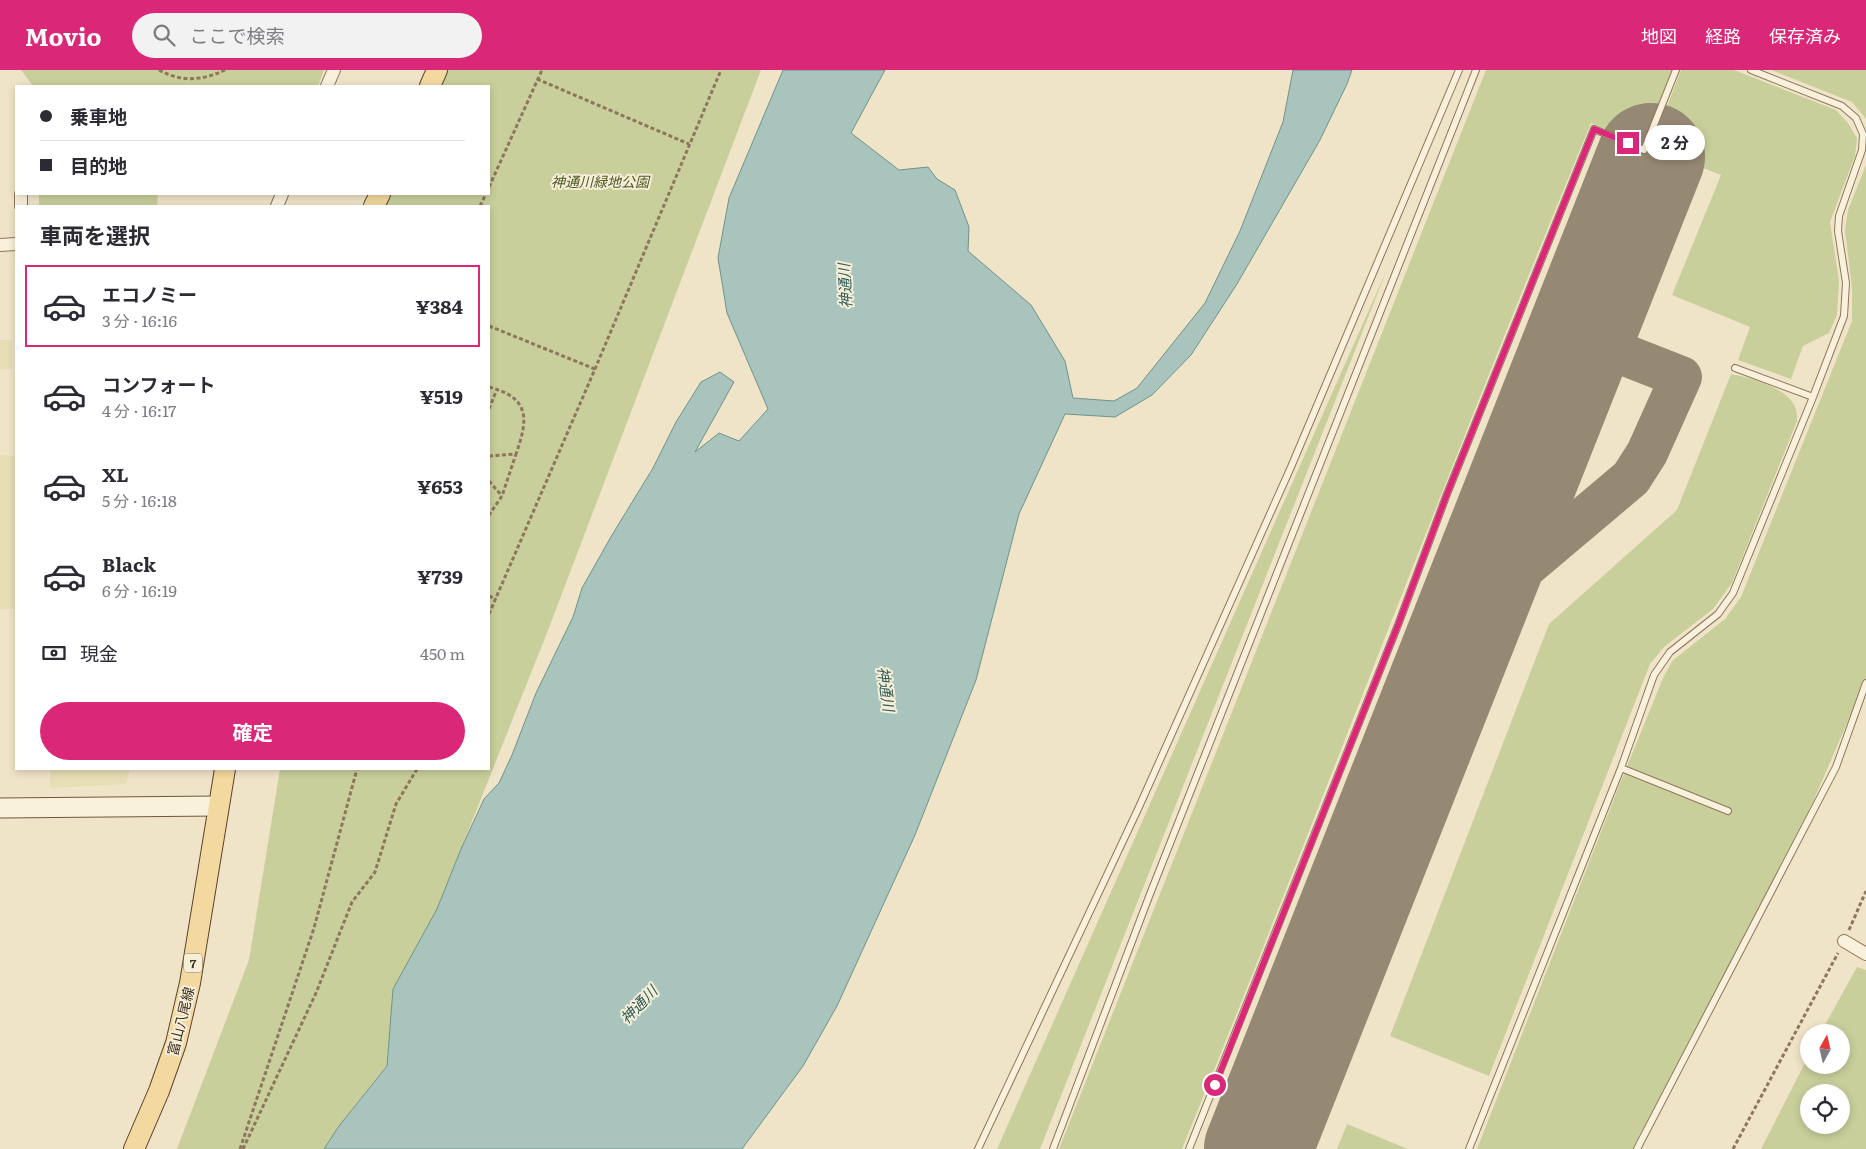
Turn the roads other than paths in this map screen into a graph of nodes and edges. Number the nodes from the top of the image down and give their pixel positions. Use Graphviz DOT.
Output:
graph roads {
  1 [pos="334,70"];
  2 [pos="437,70"];
  3 [pos="447,70"];
  4 [pos="1458,70"];
  5 [pos="1476,70"];
  6 [pos="1676,70"];
  7 [pos="1751,70"];
  8 [pos="327,85"];
  9 [pos="430,85"];
  10 [pos="431,85"];
  11 [pos="15,244"];
  12 [pos="0,245"];
  13 [pos="1735,368"];
  14 [pos="1813,397"];
  15 [pos="1866,683"];
  16 [pos="1621,768"];
  17 [pos="225,770"];
  18 [pos="218,806"];
  19 [pos="0,808"];
  20 [pos="1728,811"];
  21 [pos="1844,941"];
  22 [pos="1866,954"];
  23 [pos="134,1149"];
  24 [pos="978,1149"];
  25 [pos="1053,1149"];
  26 [pos="1189,1149"];
  27 [pos="1469,1149"];
  28 [pos="1637,1149"];
  1 -- 8 [label="street"];
  2 -- 9 [label="main road"];
  3 -- 10 [label="street"];
  4 -- 24 [label="lane"];
  5 -- 25 [label="lane"];
  6 -- 26 [label="lane"];
  7 -- 14 [label="lane"];
  11 -- 12 [label="street"];
  13 -- 14 [label="lane"];
  14 -- 16 [label="lane"];
  15 -- 28 [label="lane"];
  16 -- 20 [label="lane"];
  16 -- 27 [label="lane"];
  17 -- 18 [label="main road, 富山八尾線 / 7"];
  18 -- 19 [label="street"];
  18 -- 23 [label="main road, 富山八尾線 / 7"];
  21 -- 22 [label="street"];
}
